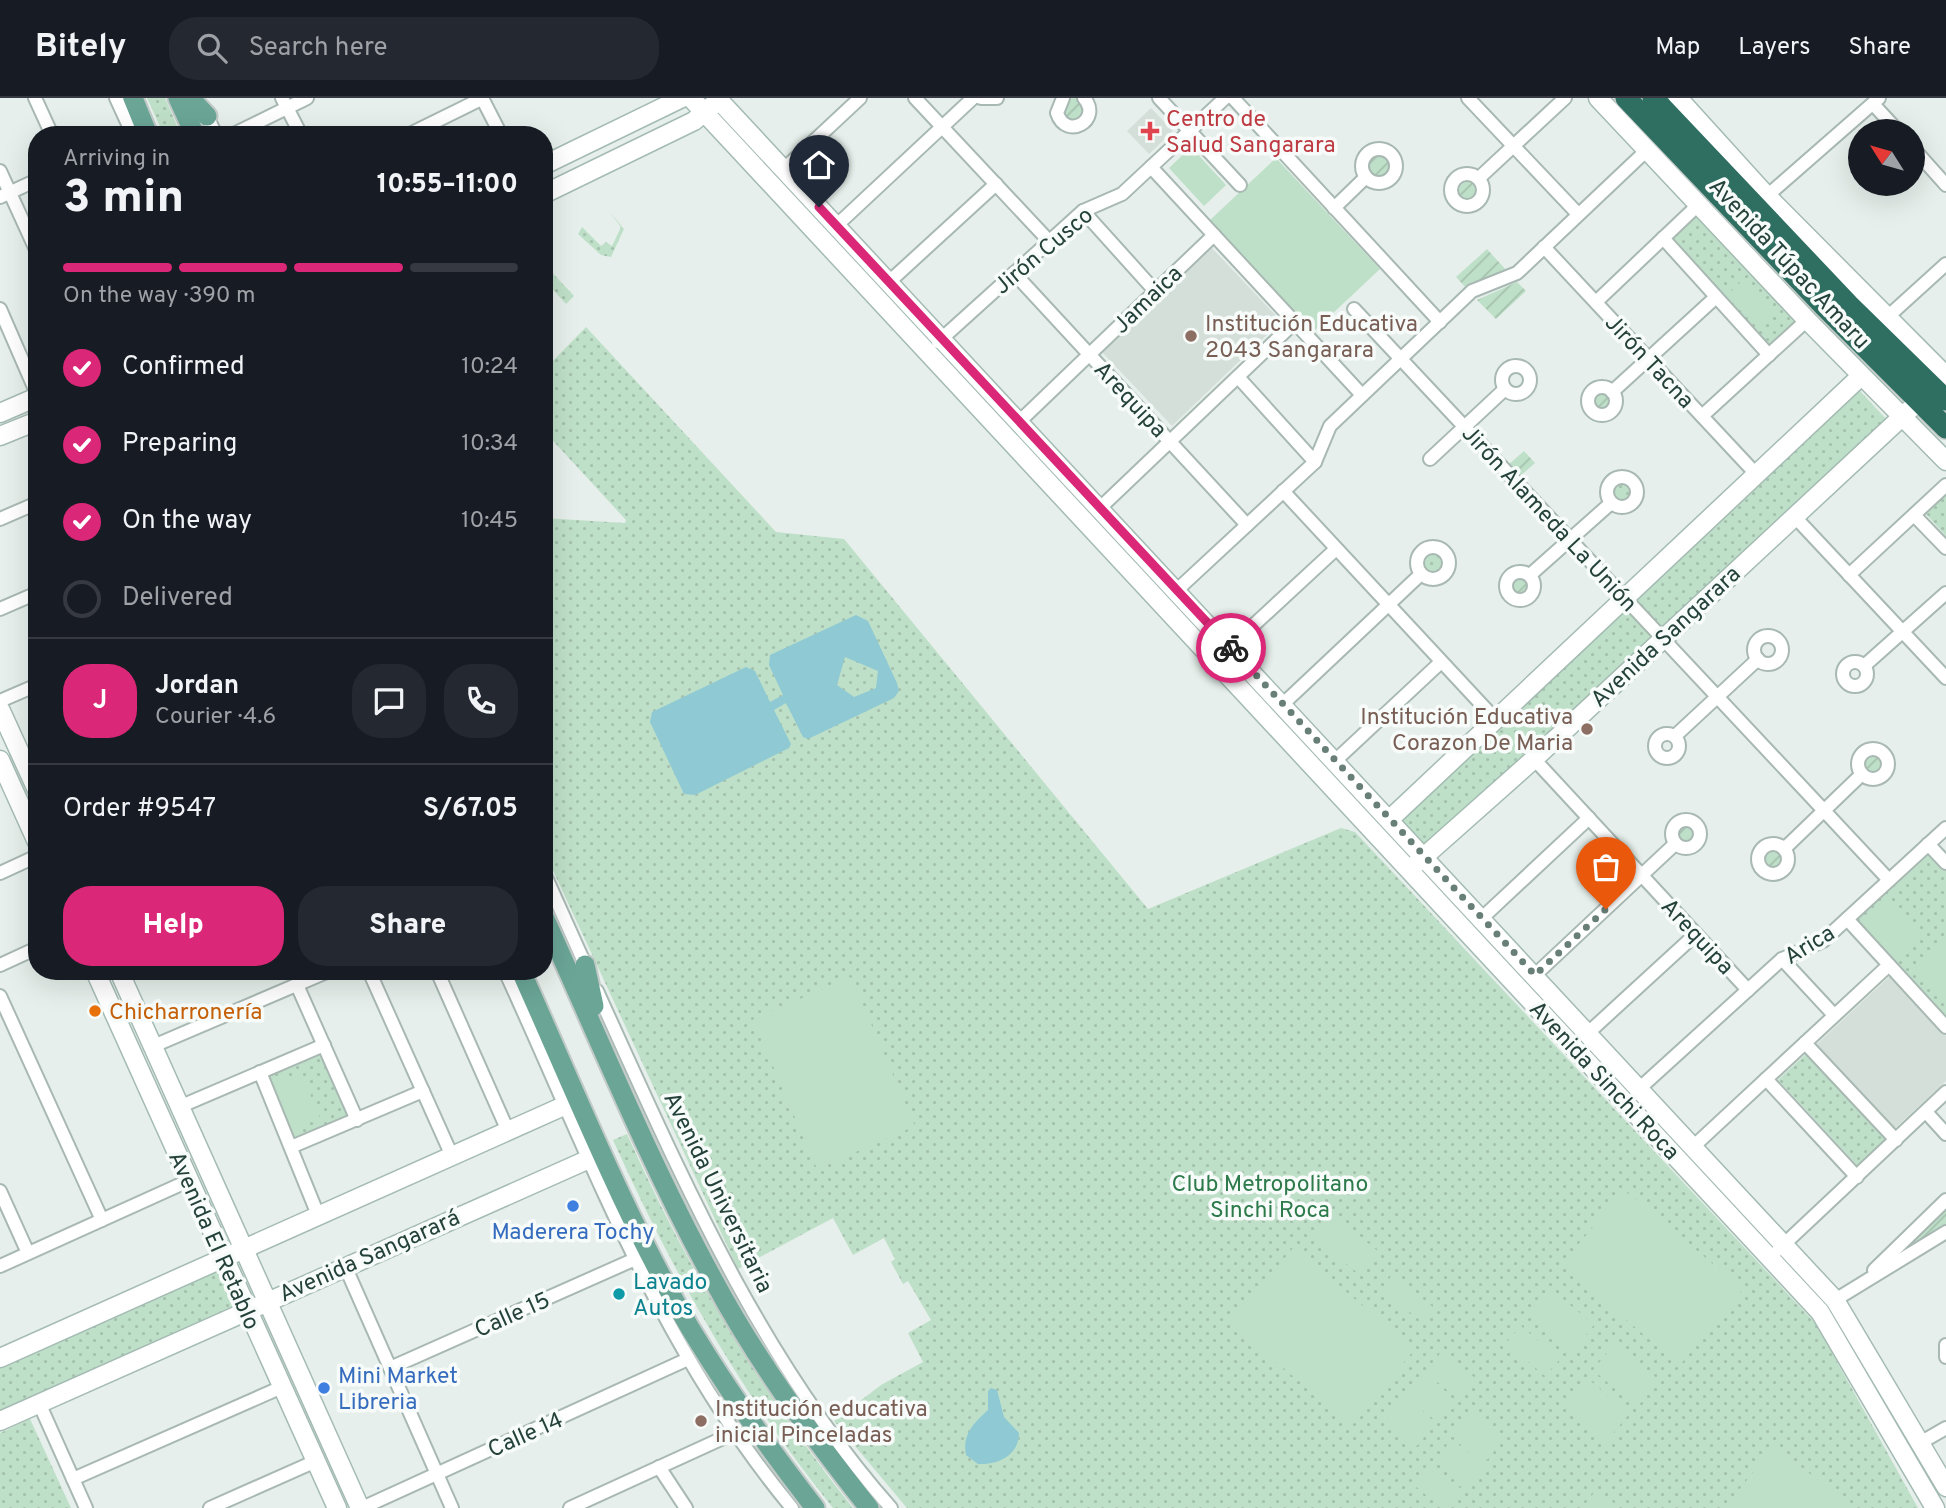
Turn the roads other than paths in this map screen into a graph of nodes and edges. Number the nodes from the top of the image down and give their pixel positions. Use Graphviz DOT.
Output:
graph roads {
  1 [pos="35,98"];
  2 [pos="116,98"];
  3 [pos="133,98"];
  4 [pos="178,98"];
  5 [pos="190,98"];
  6 [pos="199,98"];
  7 [pos="307,98"];
  8 [pos="482,98"];
  9 [pos="682,98"];
  10 [pos="691,98"];
  11 [pos="860,98"];
  12 [pos="915,98"];
  13 [pos="973,98"];
  14 [pos="981,98"];
  15 [pos="997,98"];
  16 [pos="1063,98"];
  17 [pos="1084,98"];
  18 [pos="1159,98"];
  19 [pos="1225,98"];
  20 [pos="1233,98"];
  21 [pos="1468,98"];
  22 [pos="1565,98"];
  23 [pos="1598,98"];
  24 [pos="1626,98"];
  25 [pos="1653,98"];
  26 [pos="1678,98"];
  27 [pos="719,99"];
  28 [pos="1876,101"];
  29 [pos="285,103"];
  30 [pos="705,113"];
  31 [pos="207,116"];
  32 [pos="1889,119"];
  33 [pos="48,126"];
  34 [pos="129,126"];
  35 [pos="139,126"];
  36 [pos="144,126"];
  37 [pos="191,126"];
  38 [pos="212,126"];
  39 [pos="247,126"];
  40 [pos="296,126"];
  41 [pos="426,126"];
  42 [pos="496,126"];
  43 [pos="942,127"];
  44 [pos="1190,131"];
  45 [pos="1514,146"];
  46 [pos="1647,150"];
  47 [pos="553,161"];
  48 [pos="1925,161"];
  49 [pos="1150,167"];
  50 [pos="784,169"];
  51 [pos="0,171"];
  52 [pos="1366,177"];
  53 [pos="1479,178"];
  54 [pos="28,184"];
  55 [pos="996,184"];
  56 [pos="1240,185"];
  57 [pos="1946,185"];
  58 [pos="553,189"];
  59 [pos="5,195"];
  60 [pos="1767,196"];
  61 [pos="1698,205"];
  62 [pos="1334,208"];
  63 [pos="1083,211"];
  64 [pos="1578,214"];
  65 [pos="836,226"];
  66 [pos="1214,235"];
  67 [pos="28,237"];
  68 [pos="1663,238"];
  69 [pos="1049,241"];
  70 [pos="1544,247"];
  71 [pos="1946,264"];
  72 [pos="1014,273"];
  73 [pos="889,282"];
  74 [pos="1156,291"];
  75 [pos="1716,297"];
  76 [pos="1596,302"];
  77 [pos="0,309"];
  78 [pos="1354,309"];
  79 [pos="1807,320"];
  80 [pos="1440,322"];
  81 [pos="1295,323"];
  82 [pos="1881,323"];
  83 [pos="942,339"];
  84 [pos="927,352"];
  85 [pos="1090,354"];
  86 [pos="1769,355"];
  87 [pos="1401,359"];
  88 [pos="1648,359"];
  89 [pos="28,375"];
  90 [pos="1861,376"];
  91 [pos="1946,376"];
  92 [pos="1238,377"];
  93 [pos="1505,389"];
  94 [pos="1612,392"];
  95 [pos="1362,395"];
  96 [pos="28,400"];
  97 [pos="1946,400"];
  98 [pos="1919,401"];
  99 [pos="0,413"];
  100 [pos="1702,416"];
  101 [pos="1902,418"];
  102 [pos="1019,422"];
  103 [pos="28,425"];
  104 [pos="1465,428"];
  105 [pos="1946,428"];
  106 [pos="0,436"];
  107 [pos="1170,441"];
  108 [pos="1430,459"];
  109 [pos="1946,461"];
  110 [pos="1315,462"];
  111 [pos="1756,474"];
  112 [pos="1946,485"];
  113 [pos="1283,491"];
  114 [pos="1611,503"];
  115 [pos="28,506"];
  116 [pos="1100,509"];
  117 [pos="1914,515"];
  118 [pos="1794,516"];
  119 [pos="0,519"];
  120 [pos="1247,525"];
  121 [pos="1570,539"];
  122 [pos="1946,548"];
  123 [pos="1336,549"];
  124 [pos="1421,574"];
  125 [pos="1530,575"];
  126 [pos="1849,575"];
  127 [pos="1177,590"];
  128 [pos="1946,593"];
  129 [pos="1624,596"];
  130 [pos="28,597"];
  131 [pos="1388,605"];
  132 [pos="0,609"];
  133 [pos="1903,633"];
  134 [pos="1662,638"];
  135 [pos="1230,647"];
  136 [pos="1758,659"];
  137 [pos="1441,662"];
  138 [pos="1864,666"];
  139 [pos="1946,678"];
  140 [pos="28,689"];
  141 [pos="1717,697"];
  142 [pos="0,701"];
  143 [pos="1283,704"];
  144 [pos="0,709"];
  145 [pos="1496,720"];
  146 [pos="1675,736"];
  147 [pos="1534,759"];
  148 [pos="0,760"];
  149 [pos="1336,760"];
  150 [pos="28,770"];
  151 [pos="1862,774"];
  152 [pos="1364,791"];
  153 [pos="1350,806"];
  154 [pos="1825,811"];
  155 [pos="1589,818"];
  156 [pos="1390,819"];
  157 [pos="28,822"];
  158 [pos="1946,828"];
  159 [pos="1675,844"];
  160 [pos="1928,844"];
  161 [pos="1784,849"];
  162 [pos="1424,856"];
  163 [pos="28,860"];
  164 [pos="1946,863"];
  165 [pos="1409,870"];
  166 [pos="0,873"];
  167 [pos="1643,876"];
  168 [pos="1889,880"];
  169 [pos="553,893"];
  170 [pos="1482,918"];
  171 [pos="1847,919"];
  172 [pos="1696,934"];
  173 [pos="553,937"];
  174 [pos="28,952"];
  175 [pos="1782,959"];
  176 [pos="0,965"];
  177 [pos="585,965"];
  178 [pos="1889,965"];
  179 [pos="1535,975"];
  180 [pos="99,980"];
  181 [pos="125,980"];
  182 [pos="308,980"];
  183 [pos="373,980"];
  184 [pos="441,980"];
  185 [pos="509,980"];
  186 [pos="526,980"];
  187 [pos="297,985"];
  188 [pos="1748,990"];
  189 [pos="0,996"];
  190 [pos="1834,1016"];
  191 [pos="1946,1027"];
  192 [pos="1588,1033"];
  193 [pos="1805,1043"];
  194 [pos="601,1044"];
  195 [pos="324,1045"];
  196 [pos="151,1047"];
  197 [pos="260,1072"];
  198 [pos="1766,1079"];
  199 [pos="1640,1088"];
  200 [pos="423,1091"];
  201 [pos="1946,1092"];
  202 [pos="566,1105"];
  203 [pos="179,1107"];
  204 [pos="1926,1112"];
  205 [pos="356,1119"];
  206 [pos="508,1131"];
  207 [pos="1946,1134"];
  208 [pos="1896,1140"];
  209 [pos="1694,1146"];
  210 [pos="290,1147"];
  211 [pos="452,1156"];
  212 [pos="587,1160"];
  213 [pos="1857,1177"];
  214 [pos="188,1181"];
  215 [pos="0,1191"];
  216 [pos="1946,1200"];
  217 [pos="318,1215"];
  218 [pos="102,1220"];
  219 [pos="208,1227"];
  220 [pos="1946,1232"];
  221 [pos="1785,1244"];
  222 [pos="243,1249"];
  223 [pos="28,1253"];
  224 [pos="1769,1257"];
  225 [pos="222,1258"];
  226 [pos="633,1260"];
  227 [pos="0,1266"];
  228 [pos="345,1266"];
  229 [pos="192,1272"];
  230 [pos="1856,1287"];
  231 [pos="1835,1300"];
  232 [pos="267,1301"];
  233 [pos="246,1311"];
  234 [pos="1946,1345"];
  235 [pos="1946,1357"];
  236 [pos="0,1358"];
  237 [pos="688,1359"];
  238 [pos="390,1368"];
  239 [pos="282,1387"];
  240 [pos="39,1404"];
  241 [pos="0,1421"];
  242 [pos="1946,1429"];
  243 [pos="734,1433"];
  244 [pos="1920,1443"];
  245 [pos="316,1461"];
  246 [pos="659,1467"];
  247 [pos="436,1474"];
  248 [pos="73,1479"];
  249 [pos="1946,1487"];
  250 [pos="86,1508"];
  251 [pos="211,1508"];
  252 [pos="337,1508"];
  253 [pos="361,1508"];
  254 [pos="452,1508"];
  255 [pos="570,1508"];
  256 [pos="686,1508"];
  257 [pos="792,1508"];
  258 [pos="815,1508"];
  259 [pos="869,1508"];
  260 [pos="891,1508"];
  261 [pos="1935,1508"];
  1 -- 33 [label="street"];
  2 -- 34 [label="street"];
  3 -- 35 [label="main road"];
  3 -- 36 [label="main road"];
  4 -- 37 [label="main road"];
  5 -- 31 [label="main road"];
  6 -- 31 [label="street"];
  7 -- 29 [label="street"];
  8 -- 41 [label="street"];
  8 -- 42 [label="street"];
  9 -- 47 [label="main road"];
  10 -- 30 [label="main road, Avenida Sinchi Roca"];
  11 -- 50 [label="street"];
  12 -- 43 [label="street"];
  13 -- 43 [label="street"];
  14 -- 15 [label="street"];
  16 -- 17 [label="street"];
  18 -- 44 [label="street"];
  19 -- 44 [label="street, Jirón Cusco"];
  20 -- 62 [label="street"];
  21 -- 45 [label="street"];
  22 -- 45 [label="street"];
  23 -- 46 [label="main road, Avenida Túpac Amaru"];
  24 -- 98 [label="highway, Avenida Túpac Amaru"];
  25 -- 82 [label="highway, Avenida Túpac Amaru"];
  26 -- 60 [label="main road, Avenida Túpac Amaru"];
  27 -- 30 [label="main road"];
  27 -- 50 [label="main road, Avenida Sinchi Roca"];
  28 -- 32 [label="street"];
  28 -- 60 [label="street"];
  29 -- 39 [label="street"];
  29 -- 40 [label="street"];
  30 -- 58 [label="main road"];
  30 -- 84 [label="main road, Avenida Sinchi Roca"];
  31 -- 38 [label="street"];
  43 -- 55 [label="street"];
  43 -- 65 [label="street"];
  44 -- 49 [label="street, Jirón Cusco"];
  44 -- 56 [label="street"];
  45 -- 53 [label="street"];
  45 -- 64 [label="street"];
  46 -- 61 [label="main road, Avenida Túpac Amaru"];
  46 -- 64 [label="street"];
  48 -- 57 [label="street"];
  49 -- 63 [label="street, Jirón Cusco"];
  49 -- 66 [label="street"];
  50 -- 65 [label="main road, Avenida Sinchi Roca"];
  51 -- 59 [label="street"];
  52 -- 62 [label="street"];
  54 -- 59 [label="street"];
  55 -- 69 [label="street"];
  55 -- 73 [label="street"];
  59 -- 67 [label="street"];
  60 -- 82 [label="main road, Avenida Túpac Amaru"];
  61 -- 68 [label="street"];
  61 -- 79 [label="main road, Avenida Túpac Amaru"];
  62 -- 80 [label="street"];
  63 -- 69 [label="street, Jirón Cusco"];
  63 -- 74 [label="street"];
  64 -- 70 [label="street"];
  65 -- 73 [label="main road, Avenida Sinchi Roca"];
  66 -- 74 [label="street, Jamaica"];
  66 -- 81 [label="street"];
  68 -- 75 [label="street"];
  68 -- 76 [label="street"];
  69 -- 72 [label="street, Jirón Cusco"];
  70 -- 76 [label="street, Jirón Tacna"];
  70 -- 80 [label="street"];
  71 -- 82 [label="street"];
  72 -- 83 [label="street, Jirón Cusco"];
  72 -- 85 [label="street, Arequipa"];
  73 -- 83 [label="main road, Avenida Sinchi Roca"];
  74 -- 85 [label="street, Jamaica"];
  75 -- 86 [label="street"];
  75 -- 88 [label="street"];
  76 -- 88 [label="street, Jirón Tacna"];
  77 -- 89 [label="street"];
  78 -- 87 [label="street, Jirón Alameda La Unión"];
  79 -- 86 [label="street"];
  79 -- 90 [label="main road, Avenida Túpac Amaru"];
  80 -- 87 [label="street"];
  81 -- 92 [label="street"];
  81 -- 95 [label="street"];
  82 -- 91 [label="main road, Avenida Túpac Amaru"];
  82 -- 97 [label="highway, Avenida Túpac Amaru"];
  83 -- 84 [label="street, Jirón Cusco"];
  83 -- 102 [label="main road, Avenida Sinchi Roca"];
  84 -- 153 [label="main road, Avenida Sinchi Roca"];
  85 -- 102 [label="street, Jamaica"];
  85 -- 107 [label="street, Arequipa"];
  86 -- 100 [label="street"];
  87 -- 95 [label="street"];
  87 -- 104 [label="street, Jirón Alameda La Unión"];
  88 -- 94 [label="street"];
  88 -- 100 [label="street, Jirón Tacna"];
  90 -- 101 [label="main road, Avenida Túpac Amaru"];
  90 -- 111 [label="main road"];
  92 -- 107 [label="street"];
  92 -- 110 [label="street"];
  93 -- 104 [label="street"];
  95 -- 110 [label="street"];
  96 -- 99 [label="main road"];
  98 -- 101 [label="main road, Avenida Sangarara"];
  98 -- 105 [label="highway, Avenida Túpac Amaru"];
  100 -- 111 [label="street, Jirón Tacna"];
  101 -- 109 [label="main road, Avenida Túpac Amaru"];
  101 -- 118 [label="main road, Avenida Sangarara"];
  102 -- 116 [label="main road, Avenida Sinchi Roca"];
  103 -- 106 [label="main road"];
  104 -- 108 [label="street"];
  104 -- 121 [label="street, Jirón Alameda La Unión"];
  107 -- 116 [label="street"];
  107 -- 120 [label="street, Arequipa"];
  110 -- 113 [label="street"];
  111 -- 129 [label="main road"];
  112 -- 117 [label="street"];
  113 -- 120 [label="street"];
  113 -- 123 [label="street"];
  114 -- 121 [label="street"];
  115 -- 119 [label="street"];
  116 -- 127 [label="main road, Avenida Sinchi Roca"];
  117 -- 122 [label="street"];
  117 -- 126 [label="street"];
  118 -- 126 [label="street"];
  118 -- 134 [label="main road, Avenida Sangarara"];
  120 -- 127 [label="street"];
  121 -- 125 [label="street"];
  121 -- 129 [label="street, Jirón Alameda La Unión"];
  123 -- 131 [label="street"];
  123 -- 135 [label="street"];
  124 -- 131 [label="street"];
  126 -- 133 [label="street"];
  127 -- 135 [label="main road, Avenida Sinchi Roca"];
  128 -- 133 [label="street"];
  129 -- 134 [label="street, Jirón Alameda La Unión"];
  129 -- 145 [label="main road"];
  130 -- 132 [label="street"];
  131 -- 137 [label="street"];
  131 -- 143 [label="street"];
  133 -- 138 [label="street"];
  133 -- 139 [label="street"];
  134 -- 141 [label="street, Jirón Alameda La Unión"];
  134 -- 147 [label="main road, Avenida Sangarara"];
  135 -- 143 [label="main road, Avenida Sinchi Roca"];
  136 -- 141 [label="street"];
  137 -- 145 [label="street"];
  137 -- 149 [label="street"];
  140 -- 142 [label="street"];
  141 -- 146 [label="street"];
  141 -- 154 [label="street, Jirón Alameda La Unión"];
  143 -- 149 [label="main road, Avenida Sinchi Roca"];
  144 -- 150 [label="main road"];
  145 -- 156 [label="main road"];
  147 -- 155 [label="street, Arequipa"];
  147 -- 162 [label="main road, Avenida Sangarara"];
  148 -- 157 [label="main road"];
  149 -- 152 [label="main road, Avenida Sinchi Roca"];
  151 -- 154 [label="street"];
  152 -- 153 [label="main road"];
  152 -- 156 [label="main road, Avenida Sinchi Roca"];
  153 -- 165 [label="main road, Avenida Sinchi Roca"];
  154 -- 161 [label="street"];
  154 -- 168 [label="street, Jirón Alameda La Unión"];
  155 -- 167 [label="street, Arequipa"];
  155 -- 170 [label="street"];
  156 -- 162 [label="main road, Avenida Sinchi Roca"];
  158 -- 160 [label="street, Arica"];
  159 -- 167 [label="street"];
  160 -- 164 [label="street"];
  160 -- 168 [label="street, Arica"];
  162 -- 165 [label="main road, Avenida Sangarara"];
  162 -- 170 [label="main road, Avenida Sinchi Roca"];
  163 -- 166 [label="street"];
  165 -- 224 [label="main road, Avenida Sinchi Roca"];
  167 -- 172 [label="street, Arequipa"];
  167 -- 179 [label="street"];
  168 -- 171 [label="street, Arica"];
  169 -- 177 [label="street, Avenida Universitaria"];
  170 -- 179 [label="main road, Avenida Sinchi Roca"];
  171 -- 175 [label="street, Arica"];
  171 -- 178 [label="street"];
  172 -- 188 [label="street, Arequipa"];
  172 -- 192 [label="street"];
  173 -- 194 [label="main road, Avenida Universitaria"];
  174 -- 176 [label="street"];
  175 -- 188 [label="street, Arica"];
  175 -- 190 [label="street"];
  177 -- 194 [label="main road"];
  177 -- 260 [label="street, Avenida Universitaria"];
  178 -- 190 [label="street"];
  178 -- 191 [label="street"];
  179 -- 192 [label="main road, Avenida Sinchi Roca"];
  180 -- 214 [label="main road, Avenida El Retablo"];
  181 -- 196 [label="main road, Avenida El Retablo"];
  182 -- 187 [label="street"];
  183 -- 200 [label="street"];
  184 -- 206 [label="street"];
  185 -- 202 [label="street"];
  186 -- 258 [label="main road"];
  187 -- 195 [label="street"];
  187 -- 196 [label="street"];
  188 -- 199 [label="street, Arica"];
  189 -- 218 [label="street"];
  190 -- 193 [label="street"];
  192 -- 199 [label="main road, Avenida Sinchi Roca"];
  193 -- 198 [label="street"];
  193 -- 208 [label="street"];
  194 -- 259 [label="main road, Avenida Universitaria"];
  195 -- 197 [label="street"];
  195 -- 205 [label="street"];
  196 -- 203 [label="main road, Avenida El Retablo"];
  197 -- 203 [label="street"];
  197 -- 210 [label="street"];
  198 -- 209 [label="street"];
  198 -- 213 [label="street"];
  199 -- 209 [label="main road, Avenida Sinchi Roca"];
  200 -- 205 [label="street"];
  200 -- 211 [label="street"];
  201 -- 204 [label="street"];
  202 -- 206 [label="main road"];
  202 -- 212 [label="street"];
  203 -- 222 [label="main road, Avenida El Retablo"];
  204 -- 207 [label="street"];
  204 -- 208 [label="street"];
  205 -- 210 [label="street"];
  206 -- 211 [label="main road"];
  208 -- 213 [label="street"];
  209 -- 221 [label="main road, Avenida Sinchi Roca"];
  210 -- 217 [label="street"];
  211 -- 217 [label="main road"];
  212 -- 226 [label="street"];
  212 -- 228 [label="main road, Avenida Sangarará"];
  213 -- 221 [label="street"];
  214 -- 218 [label="street"];
  214 -- 219 [label="main road, Avenida El Retablo"];
  215 -- 223 [label="street"];
  216 -- 230 [label="street"];
  217 -- 222 [label="main road"];
  218 -- 223 [label="street"];
  219 -- 225 [label="main road, Avenida El Retablo"];
  219 -- 229 [label="main road"];
  220 -- 230 [label="street"];
  221 -- 224 [label="street"];
  221 -- 231 [label="main road, Avenida Sinchi Roca"];
  222 -- 225 [label="main road"];
  222 -- 232 [label="main road, Avenida El Retablo"];
  223 -- 227 [label="street"];
  224 -- 261 [label="main road, Avenida Sinchi Roca"];
  225 -- 229 [label="main road"];
  225 -- 233 [label="main road, Avenida El Retablo"];
  226 -- 237 [label="street"];
  226 -- 238 [label="street, Calle 15"];
  228 -- 232 [label="main road, Avenida Sangarará"];
  228 -- 238 [label="street"];
  229 -- 236 [label="main road"];
  230 -- 231 [label="street"];
  231 -- 244 [label="main road, Avenida Sinchi Roca"];
  232 -- 233 [label="main road, Avenida Sangarará"];
  232 -- 253 [label="main road, Avenida El Retablo"];
  233 -- 239 [label="main road, Avenida El Retablo"];
  233 -- 240 [label="main road, Avenida Sangarará"];
  234 -- 235 [label="street"];
  237 -- 243 [label="street"];
  237 -- 247 [label="street, Calle 14"];
  238 -- 247 [label="street"];
  239 -- 245 [label="main road, Avenida El Retablo"];
  239 -- 248 [label="street"];
  240 -- 241 [label="main road, Avenida Sangarará"];
  240 -- 248 [label="street"];
  242 -- 244 [label="street"];
  243 -- 246 [label="street"];
  243 -- 257 [label="street"];
  244 -- 249 [label="main road, Avenida Sinchi Roca"];
  245 -- 251 [label="street"];
  245 -- 252 [label="main road, Avenida El Retablo"];
  246 -- 255 [label="street"];
  246 -- 256 [label="street"];
  247 -- 253 [label="street, Calle 14"];
  247 -- 254 [label="street"];
  248 -- 250 [label="street"];
}
